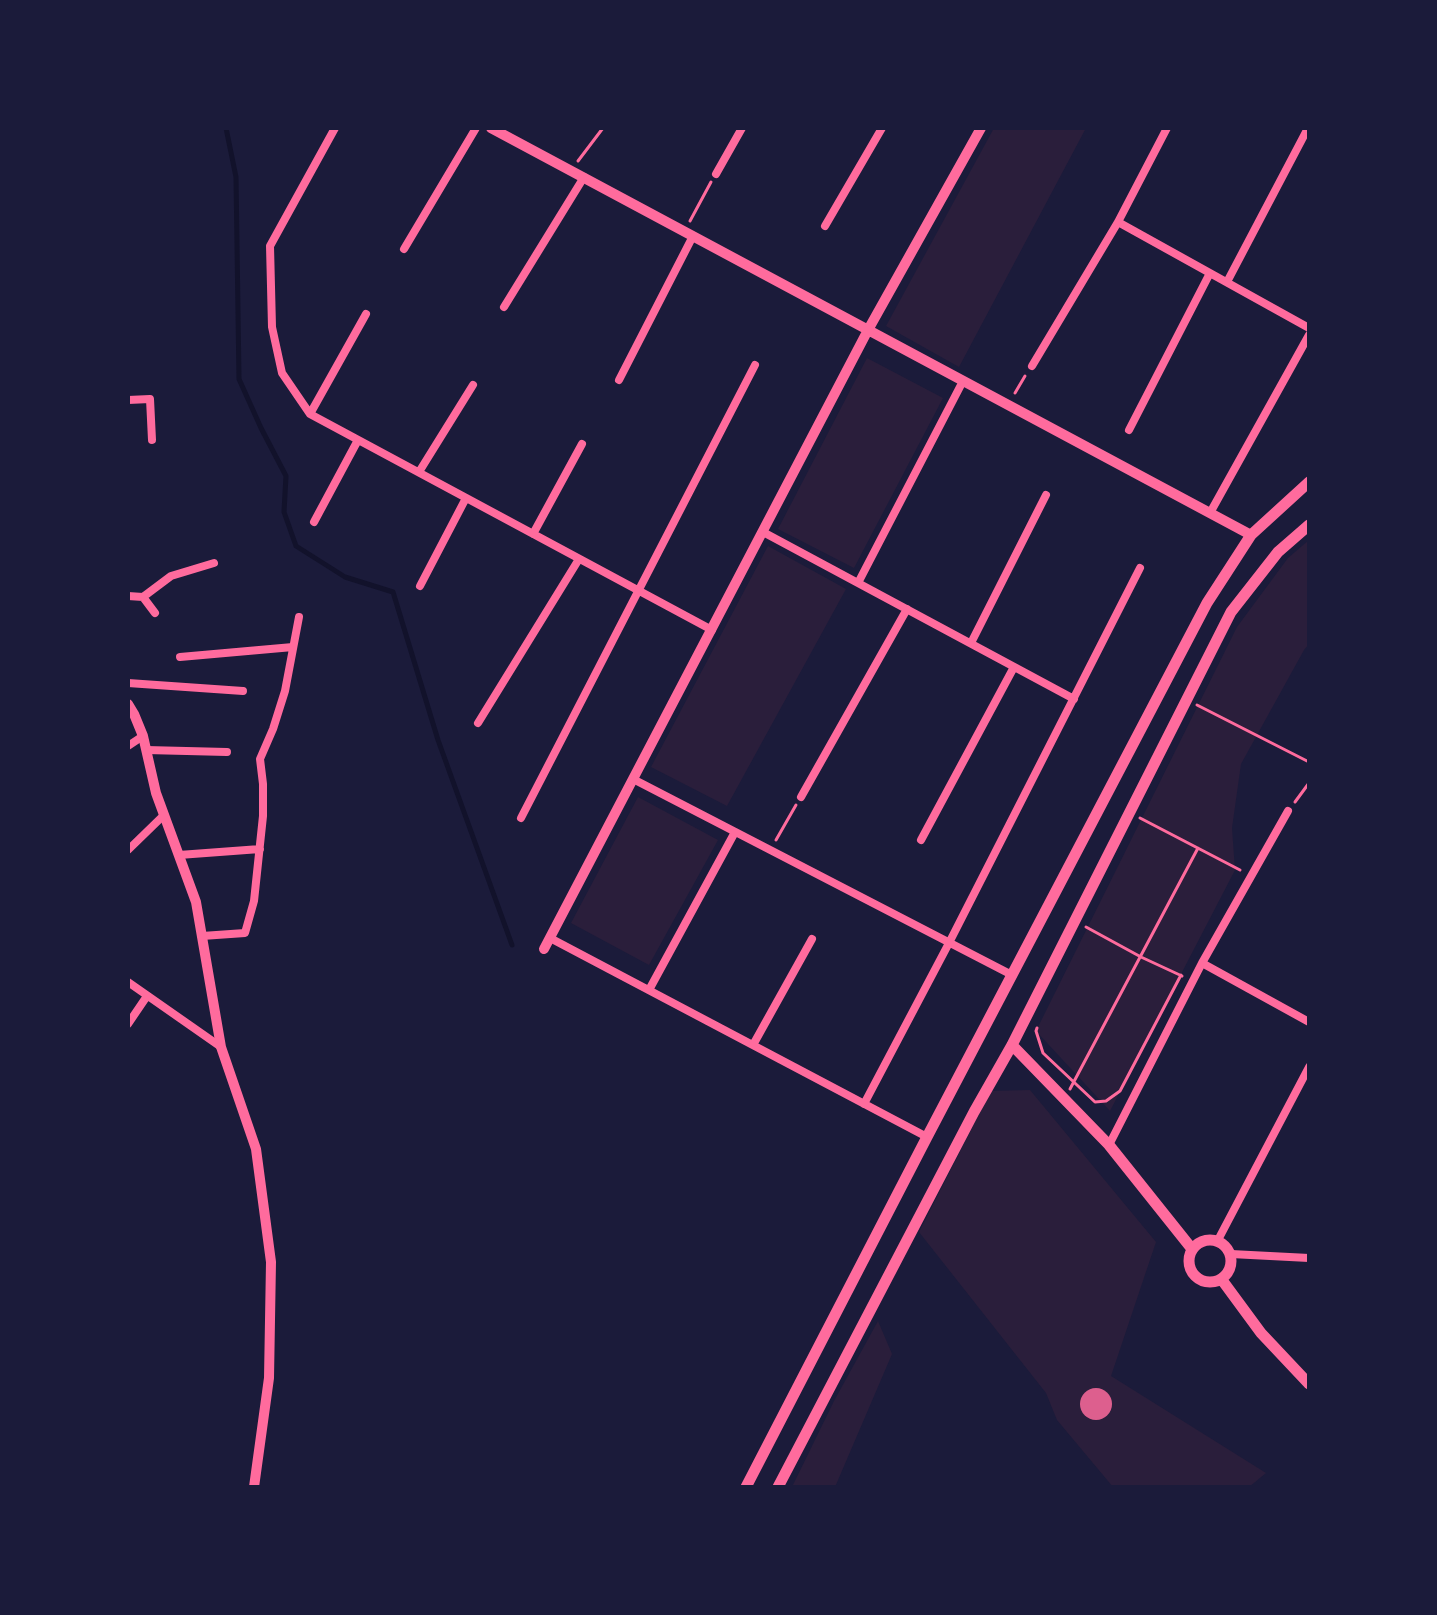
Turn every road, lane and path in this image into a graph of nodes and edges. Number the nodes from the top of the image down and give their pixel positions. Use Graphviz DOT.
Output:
graph roads {
  1 [pos="335,128"];
  2 [pos="476,128"];
  3 [pos="491,128"];
  4 [pos="603,128"];
  5 [pos="742,128"];
  6 [pos="882,128"];
  7 [pos="981,128"];
  8 [pos="1167,128"];
  9 [pos="1308,128"];
  10 [pos="571,171"];
  11 [pos="716,174"];
  12 [pos="584,177"];
  13 [pos="1118,222"];
  14 [pos="825,226"];
  15 [pos="688,234"];
  16 [pos="404,249"];
  17 [pos="1210,273"];
  18 [pos="1227,282"];
  19 [pos="504,307"];
  20 [pos="366,314"];
  21 [pos="1309,328"];
  22 [pos="868,330"];
  23 [pos="1309,335"];
  24 [pos="755,365"];
  25 [pos="1032,366"];
  26 [pos="619,380"];
  27 [pos="963,381"];
  28 [pos="473,385"];
  29 [pos="128,400"];
  30 [pos="1007,405"];
  31 [pos="310,414"];
  32 [pos="1129,430"];
  33 [pos="152,440"];
  34 [pos="358,440"];
  35 [pos="582,444"];
  36 [pos="419,472"];
  37 [pos="1309,482"];
  38 [pos="1046,495"];
  39 [pos="466,498"];
  40 [pos="1210,513"];
  41 [pos="314,522"];
  42 [pos="1309,525"];
  43 [pos="763,532"];
  44 [pos="533,534"];
  45 [pos="1251,535"];
  46 [pos="579,559"];
  47 [pos="214,563"];
  48 [pos="1140,568"];
  49 [pos="858,583"];
  50 [pos="420,586"];
  51 [pos="640,591"];
  52 [pos="128,596"];
  53 [pos="143,597"];
  54 [pos="907,609"];
  55 [pos="155,613"];
  56 [pos="299,617"];
  57 [pos="712,630"];
  58 [pos="971,643"];
  59 [pos="293,647"];
  60 [pos="180,657"];
  61 [pos="1014,667"];
  62 [pos="128,683"];
  63 [pos="243,691"];
  64 [pos="1074,699"];
  65 [pos="1186,700"];
  66 [pos="128,704"];
  67 [pos="478,723"];
  68 [pos="143,736"];
  69 [pos="128,746"];
  70 [pos="146,750"];
  71 [pos="227,752"];
  72 [pos="1309,762"];
  73 [pos="633,779"];
  74 [pos="1309,783"];
  75 [pos="801,797"];
  76 [pos="1288,811"];
  77 [pos="1130,812"];
  78 [pos="164,815"];
  79 [pos="521,818"];
  80 [pos="735,832"];
  81 [pos="921,840"];
  82 [pos="1198,848"];
  83 [pos="260,849"];
  84 [pos="128,850"];
  85 [pos="771,851"];
  86 [pos="179,855"];
  87 [pos="1251,877"];
  88 [pos="1075,921"];
  89 [pos="202,936"];
  90 [pos="550,938"];
  91 [pos="812,939"];
  92 [pos="949,943"];
  93 [pos="544,949"];
  94 [pos="1141,957"];
  95 [pos="1202,963"];
  96 [pos="1012,975"];
  97 [pos="1181,975"];
  98 [pos="1193,981"];
  99 [pos="128,982"];
  100 [pos="649,990"];
  101 [pos="147,996"];
  102 [pos="1039,1021"];
  103 [pos="1309,1022"];
  104 [pos="128,1024"];
  105 [pos="753,1045"];
  106 [pos="1012,1045"];
  107 [pos="221,1047"];
  108 [pos="1309,1067"];
  109 [pos="1073,1082"];
  110 [pos="1064,1099"];
  111 [pos="864,1104"];
  112 [pos="927,1137"];
  113 [pos="1109,1145"];
  114 [pos="1218,1240"];
  115 [pos="1192,1249"];
  116 [pos="1231,1254"];
  117 [pos="1309,1258"];
  118 [pos="1222,1280"];
  119 [pos="1309,1384"];
  120 [pos="254,1487"];
  121 [pos="746,1487"];
  122 [pos="778,1487"];
  1 -- 31 [label="street"];
  2 -- 16 [label="street"];
  3 -- 10 [label="street"];
  4 -- 10 [label="path"];
  5 -- 11 [label="street"];
  6 -- 14 [label="street"];
  7 -- 22 [label="street"];
  8 -- 13 [label="street"];
  9 -- 18 [label="street"];
  10 -- 12 [label="street"];
  11 -- 15 [label="path"];
  12 -- 15 [label="street"];
  12 -- 19 [label="street"];
  13 -- 17 [label="street"];
  13 -- 25 [label="street"];
  15 -- 22 [label="street"];
  15 -- 26 [label="street"];
  17 -- 18 [label="street"];
  17 -- 32 [label="street"];
  18 -- 21 [label="street"];
  20 -- 31 [label="street"];
  22 -- 27 [label="street"];
  22 -- 43 [label="street"];
  23 -- 40 [label="street"];
  24 -- 51 [label="street"];
  25 -- 30 [label="path"];
  27 -- 30 [label="street"];
  27 -- 49 [label="street"];
  28 -- 36 [label="street"];
  29 -- 33 [label="street"];
  30 -- 40 [label="street"];
  31 -- 34 [label="street"];
  34 -- 36 [label="street"];
  34 -- 41 [label="street"];
  35 -- 44 [label="street"];
  36 -- 39 [label="street"];
  37 -- 45 [label="main road"];
  38 -- 58 [label="street"];
  39 -- 44 [label="street"];
  39 -- 50 [label="street"];
  40 -- 45 [label="street"];
  42 -- 65 [label="main road"];
  43 -- 49 [label="street"];
  43 -- 57 [label="street"];
  44 -- 46 [label="street"];
  45 -- 96 [label="main road"];
  46 -- 51 [label="street"];
  46 -- 67 [label="street"];
  47 -- 53 [label="street"];
  48 -- 64 [label="street"];
  49 -- 54 [label="street"];
  51 -- 57 [label="street"];
  51 -- 79 [label="street"];
  52 -- 53 [label="street"];
  53 -- 55 [label="street"];
  54 -- 58 [label="street"];
  54 -- 75 [label="street"];
  56 -- 59 [label="street"];
  57 -- 73 [label="street"];
  58 -- 61 [label="street"];
  59 -- 60 [label="street"];
  59 -- 83 [label="street"];
  61 -- 64 [label="street"];
  61 -- 81 [label="street"];
  62 -- 63 [label="street"];
  64 -- 92 [label="street"];
  65 -- 72 [label="path"];
  65 -- 77 [label="main road"];
  66 -- 68 [label="street"];
  68 -- 69 [label="street"];
  68 -- 70 [label="street"];
  70 -- 71 [label="street"];
  70 -- 78 [label="street"];
  73 -- 80 [label="street"];
  73 -- 90 [label="street"];
  74 -- 76 [label="path"];
  75 -- 85 [label="path"];
  76 -- 87 [label="street"];
  77 -- 82 [label="path"];
  77 -- 88 [label="main road"];
  78 -- 84 [label="street"];
  78 -- 86 [label="street"];
  80 -- 85 [label="street"];
  80 -- 100 [label="street"];
  82 -- 87 [label="path"];
  82 -- 94 [label="path"];
  83 -- 86 [label="street"];
  83 -- 89 [label="street"];
  85 -- 92 [label="street"];
  86 -- 89 [label="street"];
  87 -- 95 [label="street"];
  88 -- 94 [label="path"];
  88 -- 106 [label="main road"];
  89 -- 107 [label="street"];
  90 -- 93 [label="street"];
  90 -- 100 [label="street"];
  91 -- 105 [label="street"];
  92 -- 96 [label="street"];
  92 -- 111 [label="street"];
  94 -- 97 [label="path"];
  94 -- 109 [label="path"];
  95 -- 98 [label="street"];
  95 -- 103 [label="street"];
  96 -- 112 [label="main road"];
  97 -- 98 [label="path"];
  97 -- 109 [label="path"];
  98 -- 113 [label="street"];
  99 -- 101 [label="street"];
  100 -- 105 [label="street"];
  101 -- 104 [label="street"];
  101 -- 107 [label="street"];
  102 -- 109 [label="path"];
  105 -- 111 [label="street"];
  106 -- 110 [label="main road"];
  106 -- 122 [label="main road"];
  107 -- 120 [label="street"];
  108 -- 114 [label="street"];
  109 -- 110 [label="path"];
  110 -- 113 [label="main road"];
  111 -- 112 [label="street"];
  112 -- 121 [label="main road"];
  113 -- 115 [label="main road"];
  114 -- 115 [label="main road"];
  114 -- 116 [label="main road"];
  115 -- 118 [label="main road"];
  116 -- 117 [label="street"];
  116 -- 118 [label="main road"];
  118 -- 119 [label="main road"];
}
